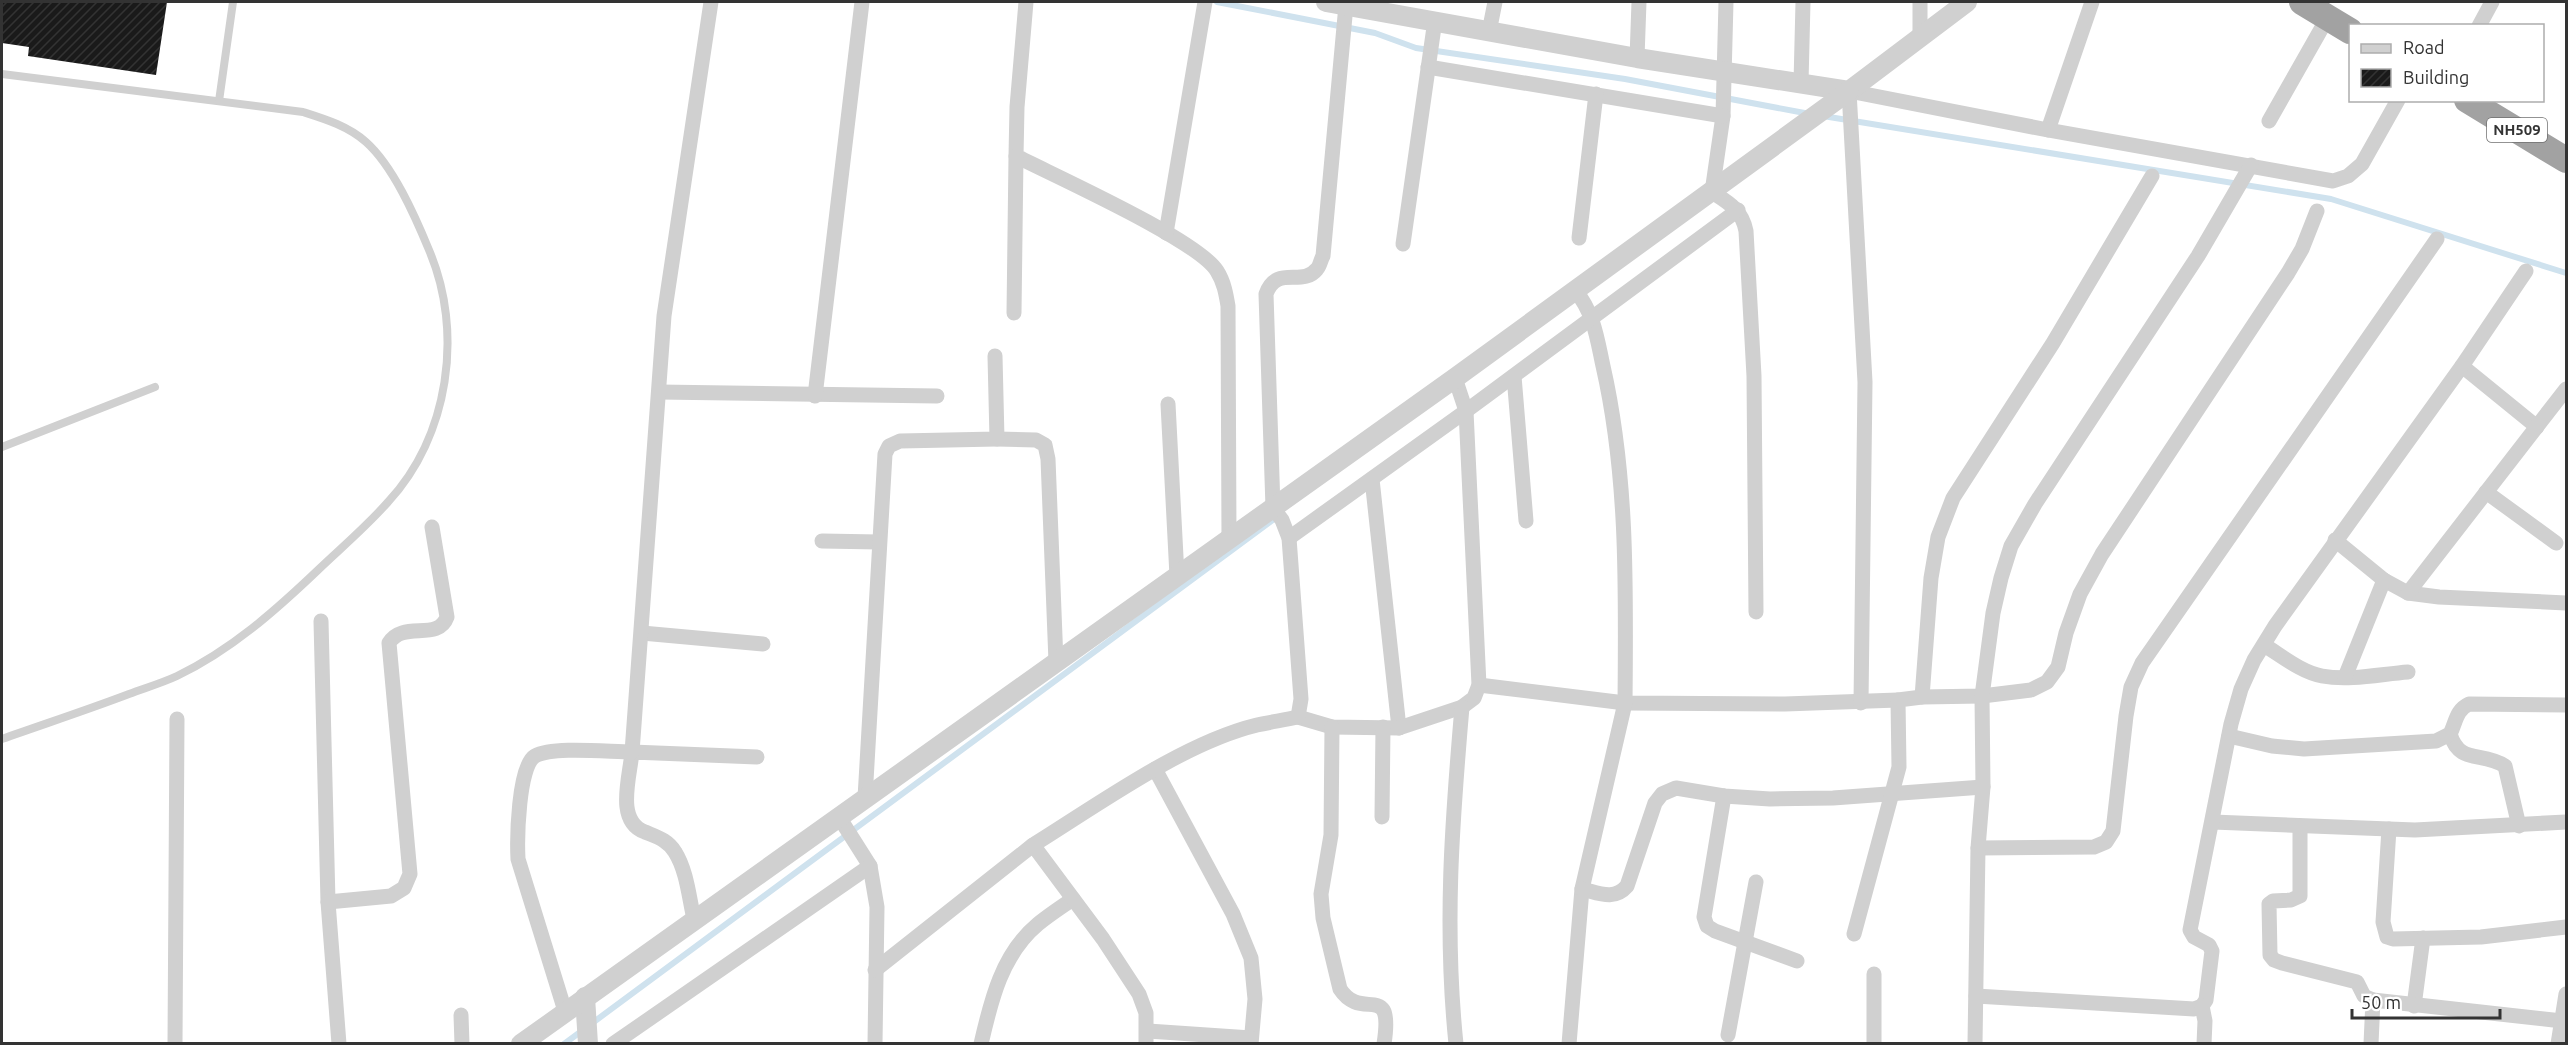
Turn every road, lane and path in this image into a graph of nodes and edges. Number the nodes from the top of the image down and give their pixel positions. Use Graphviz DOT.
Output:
graph roads {
  1 [pos="233,2"];
  2 [pos="711,2"];
  3 [pos="862,2"];
  4 [pos="1026,2"];
  5 [pos="1205,2"];
  6 [pos="1326,2"];
  7 [pos="1495,2"];
  8 [pos="1639,2"];
  9 [pos="1726,2"];
  10 [pos="1803,2"];
  11 [pos="1920,2"];
  12 [pos="1967,2"];
  13 [pos="2092,2"];
  14 [pos="2302,2"];
  15 [pos="2492,2"];
  16 [pos="1395,8"];
  17 [pos="2328,17"];
  18 [pos="1344,19"];
  19 [pos="2481,24"];
  20 [pos="1434,28"];
  21 [pos="2349,30"];
  22 [pos="1489,32"];
  23 [pos="1920,38"];
  24 [pos="1637,58"];
  25 [pos="1429,59"];
  26 [pos="2,74"];
  27 [pos="1801,83"];
  28 [pos="1849,91"];
  29 [pos="1596,94"];
  30 [pos="1724,95"];
  31 [pos="219,101"];
  32 [pos="2397,102"];
  33 [pos="2470,102"];
  34 [pos="2269,121"];
  35 [pos="2048,130"];
  36 [pos="1016,156"];
  37 [pos="2566,160"];
  38 [pos="2248,171"];
  39 [pos="2152,176"];
  40 [pos="1725,200"];
  41 [pos="2317,212"];
  42 [pos="1166,233"];
  43 [pos="1579,238"];
  44 [pos="2437,239"];
  45 [pos="1403,244"];
  46 [pos="2526,271"];
  47 [pos="1585,303"];
  48 [pos="1014,313"];
  49 [pos="995,356"];
  50 [pos="2462,366"];
  51 [pos="1514,376"];
  52 [pos="1455,378"];
  53 [pos="155,387"];
  54 [pos="2566,389"];
  55 [pos="659,392"];
  56 [pos="815,396"];
  57 [pos="937,396"];
  58 [pos="1168,404"];
  59 [pos="1466,411"];
  60 [pos="2537,427"];
  61 [pos="997,439"];
  62 [pos="2,447"];
  63 [pos="1372,479"];
  64 [pos="2486,492"];
  65 [pos="1526,521"];
  66 [pos="1283,525"];
  67 [pos="432,527"];
  68 [pos="1229,539"];
  69 [pos="2335,540"];
  70 [pos="822,541"];
  71 [pos="879,542"];
  72 [pos="2556,543"];
  73 [pos="1178,576"];
  74 [pos="2384,580"];
  75 [pos="2408,593"];
  76 [pos="2566,603"];
  77 [pos="1756,612"];
  78 [pos="321,621"];
  79 [pos="642,633"];
  80 [pos="763,644"];
  81 [pos="2264,645"];
  82 [pos="1056,662"];
  83 [pos="2408,672"];
  84 [pos="2345,677"];
  85 [pos="1479,685"];
  86 [pos="1983,696"];
  87 [pos="1922,697"];
  88 [pos="1898,700"];
  89 [pos="1625,703"];
  90 [pos="1861,703"];
  91 [pos="2566,705"];
  92 [pos="1462,707"];
  93 [pos="1298,717"];
  94 [pos="177,719"];
  95 [pos="1332,727"];
  96 [pos="1383,727"];
  97 [pos="1399,728"];
  98 [pos="2450,734"];
  99 [pos="2229,736"];
  100 [pos="2,739"];
  101 [pos="632,752"];
  102 [pos="757,757"];
  103 [pos="1155,769"];
  104 [pos="1983,786"];
  105 [pos="1892,794"];
  106 [pos="1724,796"];
  107 [pos="865,798"];
  108 [pos="1382,817"];
  109 [pos="2213,822"];
  110 [pos="2566,822"];
  111 [pos="843,823"];
  112 [pos="2300,826"];
  113 [pos="2519,826"];
  114 [pos="2389,829"];
  115 [pos="1033,844"];
  116 [pos="1978,848"];
  117 [pos="870,866"];
  118 [pos="1756,882"];
  119 [pos="1582,890"];
  120 [pos="1072,899"];
  121 [pos="328,902"];
  122 [pos="694,919"];
  123 [pos="2566,927"];
  124 [pos="1854,934"];
  125 [pos="2423,938"];
  126 [pos="1746,942"];
  127 [pos="1797,961"];
  128 [pos="874,970"];
  129 [pos="1874,974"];
  130 [pos="2566,994"];
  131 [pos="1976,996"];
  132 [pos="585,997"];
  133 [pos="2373,1000"];
  134 [pos="2202,1006"];
  135 [pos="2414,1006"];
  136 [pos="565,1011"];
  137 [pos="461,1015"];
  138 [pos="2562,1021"];
  139 [pos="588,1035"];
  140 [pos="1728,1035"];
  141 [pos="1147,1037"];
  142 [pos="1251,1041"];
  143 [pos="175,1044"];
  144 [pos="339,1044"];
  145 [pos="462,1044"];
  146 [pos="521,1044"];
  147 [pos="613,1044"];
  148 [pos="875,1044"];
  149 [pos="981,1044"];
  150 [pos="1384,1044"];
  151 [pos="1456,1044"];
  152 [pos="1569,1044"];
  153 [pos="1875,1044"];
  154 [pos="1975,1044"];
  155 [pos="2204,1044"];
  156 [pos="2372,1044"];
  157 [pos="2558,1044"];
  1 -- 31 [label="lane"];
  2 -- 55 [label="street"];
  3 -- 56 [label="street"];
  4 -- 36 [label="street"];
  5 -- 42 [label="street"];
  6 -- 18 [label="street"];
  7 -- 22 [label="street"];
  8 -- 24 [label="street"];
  9 -- 30 [label="street"];
  10 -- 27 [label="street"];
  11 -- 23 [label="street"];
  12 -- 23 [label="street"];
  13 -- 35 [label="street"];
  14 -- 17 [label="highway"];
  15 -- 19 [label="street"];
  16 -- 18 [label="street"];
  16 -- 20 [label="street"];
  17 -- 21 [label="highway"];
  17 -- 34 [label="street"];
  18 -- 66 [label="street"];
  20 -- 22 [label="street"];
  20 -- 25 [label="street"];
  22 -- 24 [label="street"];
  23 -- 28 [label="street"];
  24 -- 30 [label="street"];
  25 -- 29 [label="street"];
  25 -- 45 [label="street"];
  26 -- 31 [label="lane"];
  27 -- 28 [label="street"];
  27 -- 30 [label="street"];
  28 -- 35 [label="street"];
  28 -- 40 [label="street"];
  28 -- 90 [label="street"];
  29 -- 30 [label="street"];
  29 -- 43 [label="street"];
  30 -- 40 [label="street"];
  31 -- 100 [label="lane"];
  32 -- 38 [label="street"];
  33 -- 37 [label="highway, NH509"];
  35 -- 38 [label="street"];
  36 -- 42 [label="street"];
  36 -- 48 [label="street"];
  38 -- 86 [label="street"];
  39 -- 87 [label="street"];
  40 -- 47 [label="street"];
  40 -- 47 [label="street"];
  40 -- 77 [label="street"];
  41 -- 86 [label="street"];
  42 -- 68 [label="street"];
  44 -- 116 [label="street"];
  46 -- 50 [label="street"];
  47 -- 51 [label="street"];
  47 -- 52 [label="street"];
  47 -- 89 [label="street"];
  49 -- 61 [label="street"];
  50 -- 60 [label="street"];
  50 -- 69 [label="street"];
  51 -- 59 [label="street"];
  51 -- 65 [label="street"];
  52 -- 59 [label="street"];
  52 -- 66 [label="street"];
  53 -- 62 [label="lane"];
  54 -- 60 [label="street"];
  55 -- 56 [label="street"];
  55 -- 79 [label="street"];
  56 -- 57 [label="street"];
  58 -- 73 [label="street"];
  59 -- 63 [label="street"];
  59 -- 85 [label="street"];
  60 -- 64 [label="street"];
  61 -- 71 [label="street"];
  61 -- 82 [label="street"];
  63 -- 66 [label="street"];
  63 -- 97 [label="street"];
  64 -- 72 [label="street"];
  64 -- 75 [label="street"];
  66 -- 68 [label="street"];
  66 -- 93 [label="street"];
  67 -- 121 [label="street"];
  68 -- 73 [label="street"];
  69 -- 74 [label="street"];
  69 -- 81 [label="street"];
  70 -- 71 [label="street"];
  71 -- 107 [label="street"];
  73 -- 82 [label="street"];
  74 -- 75 [label="street"];
  74 -- 84 [label="street"];
  75 -- 76 [label="street"];
  78 -- 121 [label="street"];
  79 -- 80 [label="street"];
  79 -- 101 [label="street"];
  81 -- 84 [label="street"];
  81 -- 99 [label="street"];
  82 -- 107 [label="street"];
  83 -- 84 [label="street"];
  85 -- 89 [label="street"];
  85 -- 92 [label="street"];
  86 -- 87 [label="street"];
  86 -- 104 [label="street"];
  87 -- 88 [label="street"];
  88 -- 90 [label="street"];
  88 -- 105 [label="street"];
  89 -- 90 [label="street"];
  89 -- 119 [label="street"];
  91 -- 98 [label="street"];
  92 -- 97 [label="street"];
  92 -- 151 [label="street"];
  93 -- 95 [label="street"];
  93 -- 103 [label="street"];
  94 -- 143 [label="street"];
  95 -- 96 [label="street"];
  95 -- 150 [label="street"];
  96 -- 97 [label="street"];
  96 -- 108 [label="street"];
  98 -- 99 [label="street"];
  98 -- 113 [label="street"];
  99 -- 109 [label="street"];
  101 -- 102 [label="street"];
  101 -- 122 [label="street"];
  101 -- 136 [label="street"];
  103 -- 115 [label="street"];
  103 -- 142 [label="street"];
  104 -- 105 [label="street"];
  104 -- 116 [label="street"];
  105 -- 106 [label="street"];
  105 -- 124 [label="street"];
  106 -- 119 [label="street"];
  106 -- 126 [label="street"];
  107 -- 111 [label="street"];
  109 -- 112 [label="street"];
  109 -- 134 [label="street"];
  110 -- 113 [label="street"];
  111 -- 117 [label="street"];
  111 -- 122 [label="street"];
  112 -- 114 [label="street"];
  112 -- 133 [label="street"];
  113 -- 114 [label="street"];
  114 -- 125 [label="street"];
  115 -- 120 [label="street"];
  115 -- 128 [label="street"];
  116 -- 131 [label="street"];
  117 -- 128 [label="street"];
  117 -- 147 [label="street"];
  118 -- 126 [label="street"];
  119 -- 152 [label="street"];
  120 -- 141 [label="street"];
  120 -- 149 [label="street"];
  121 -- 144 [label="street"];
  122 -- 132 [label="street"];
  123 -- 125 [label="street"];
  125 -- 135 [label="street"];
  126 -- 127 [label="street"];
  126 -- 140 [label="street"];
  128 -- 148 [label="street"];
  129 -- 153 [label="street"];
  130 -- 138 [label="street"];
  131 -- 134 [label="street"];
  131 -- 154 [label="street"];
  132 -- 136 [label="street"];
  132 -- 139 [label="street"];
  133 -- 135 [label="street"];
  133 -- 156 [label="street"];
  134 -- 155 [label="street"];
  135 -- 138 [label="street"];
  136 -- 146 [label="street"];
  137 -- 145 [label="street"];
  138 -- 157 [label="street"];
  141 -- 142 [label="street"];
}
